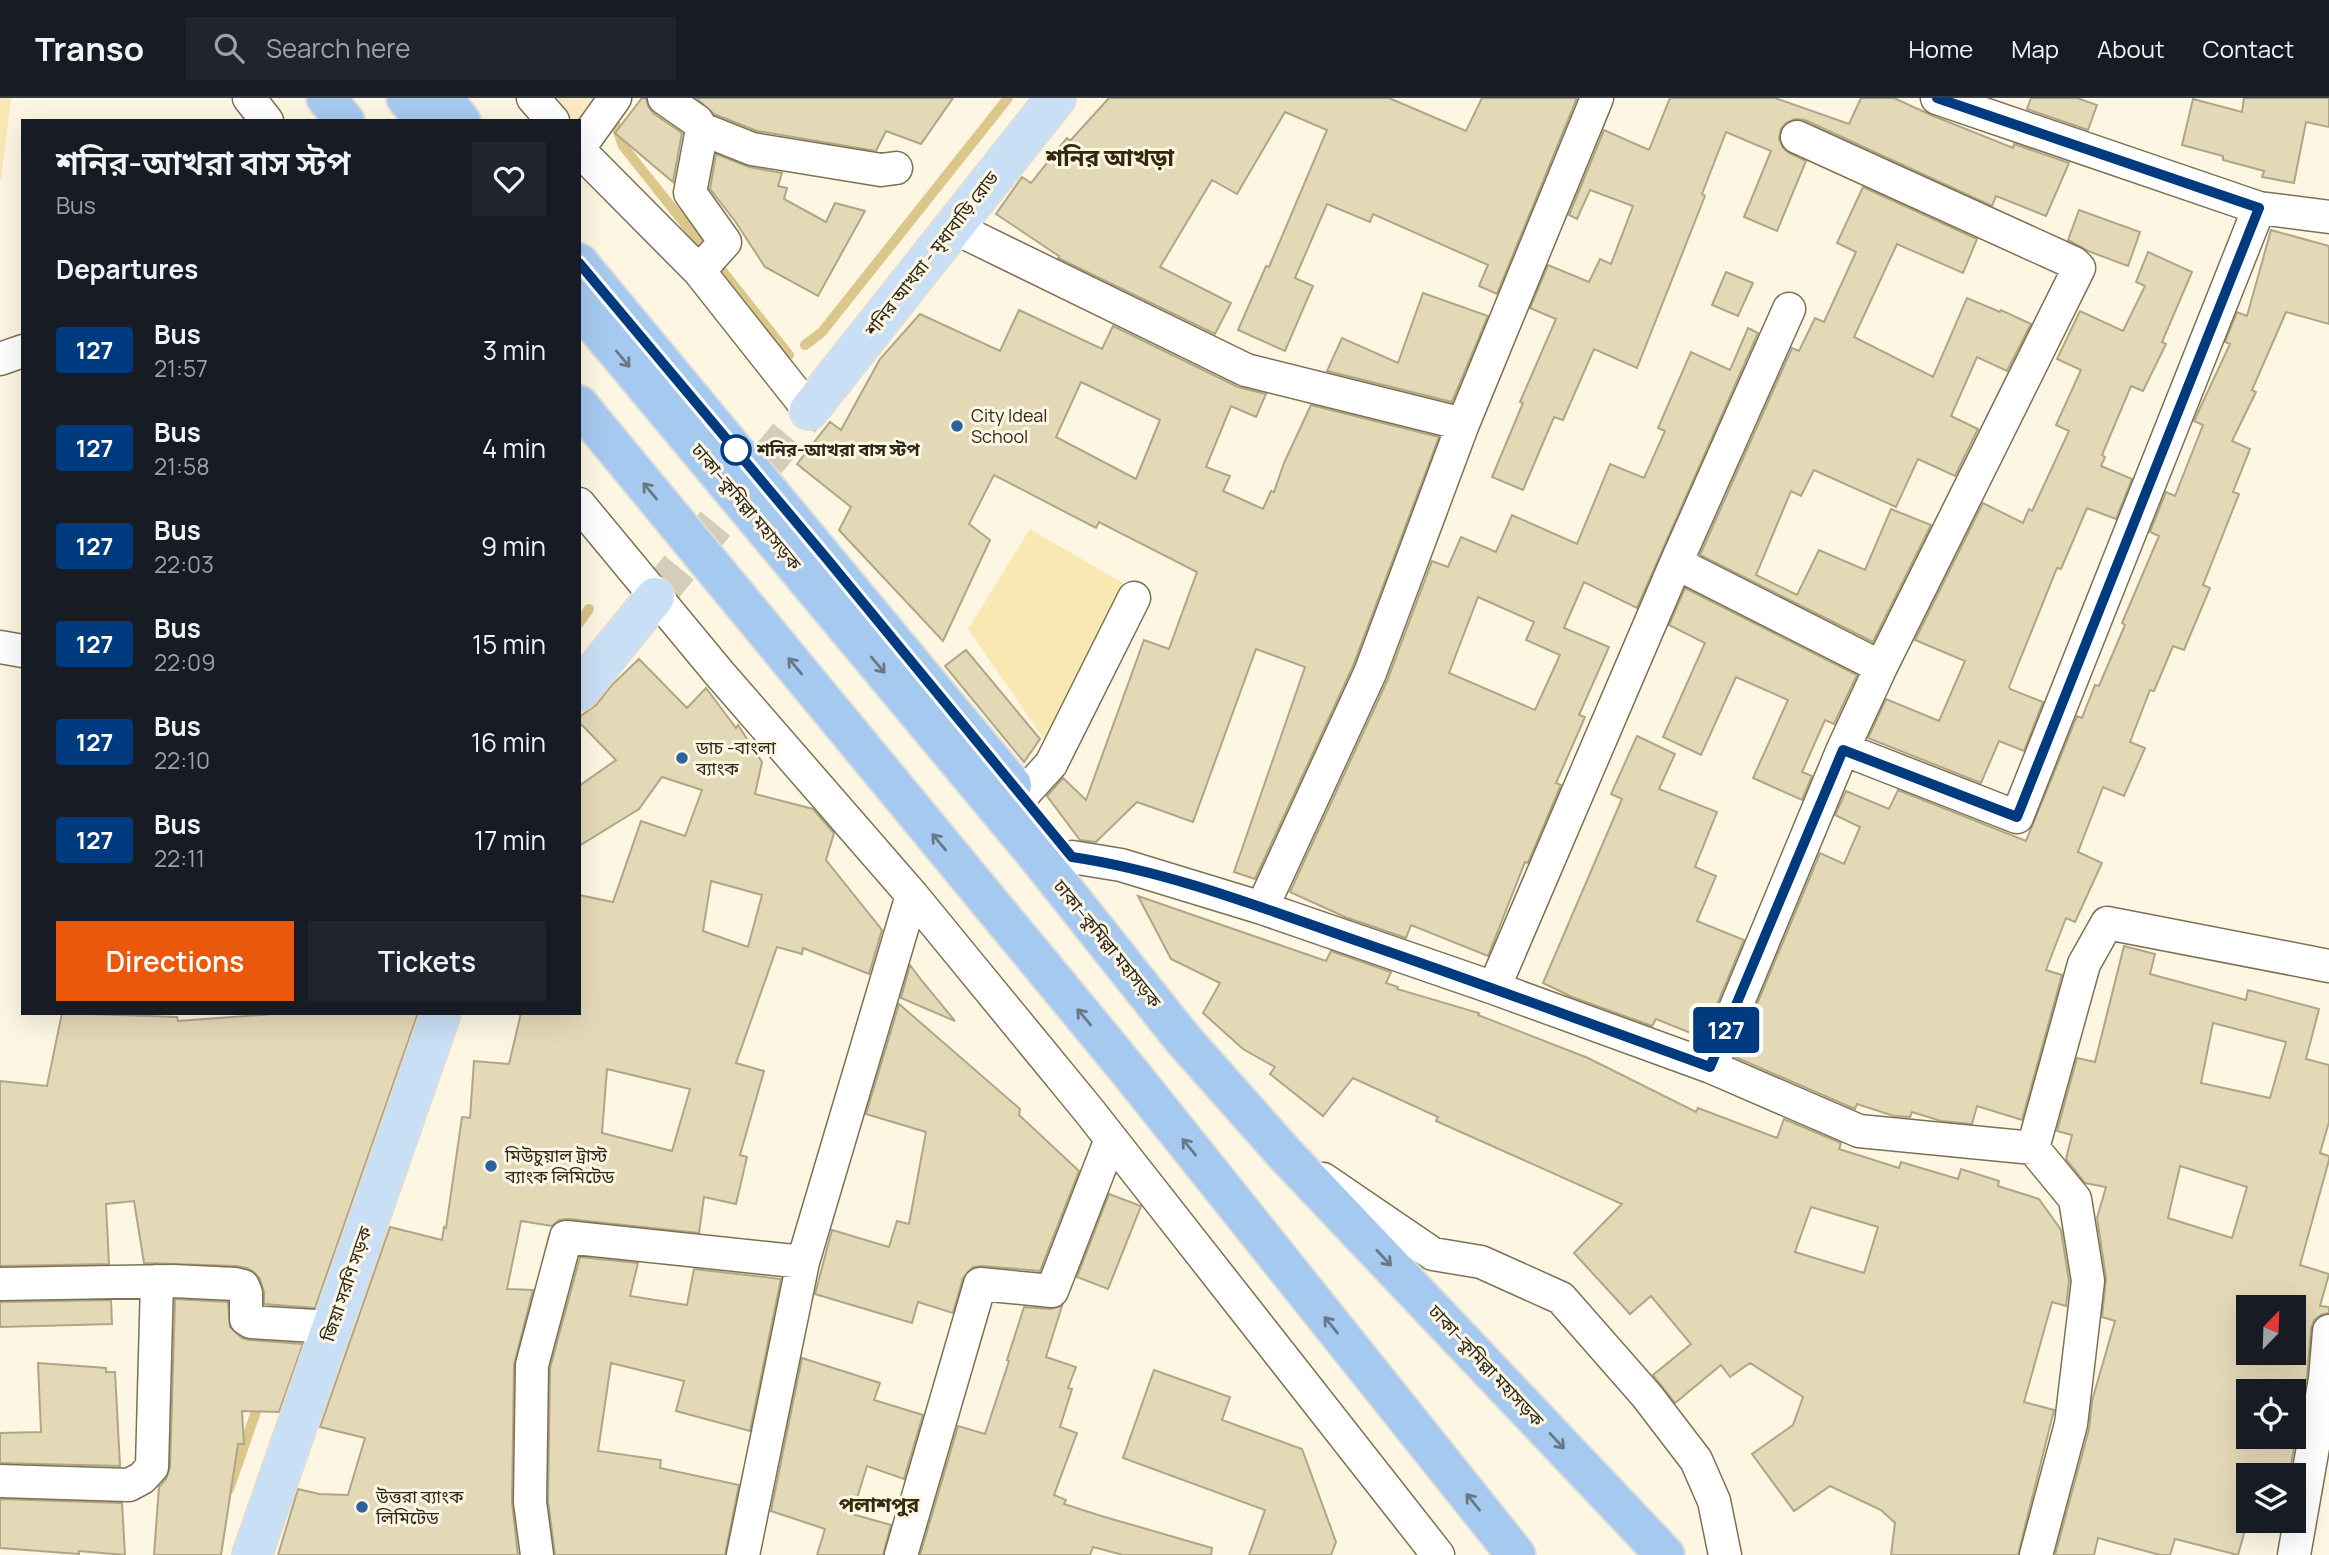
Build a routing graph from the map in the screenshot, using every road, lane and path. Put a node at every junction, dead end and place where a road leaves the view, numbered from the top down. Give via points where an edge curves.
1 (249, 98) edge
2 (326, 98) edge
3 (406, 98) edge
4 (442, 98) edge
5 (533, 98) edge
6 (615, 98) edge
7 (664, 98) edge
8 (1056, 98) edge
9 (1597, 98) edge
10 (1937, 98) edge
11 (265, 119) edge
12 (343, 119) edge
13 (423, 119) edge
14 (459, 119) edge
15 (551, 119) edge
16 (702, 129) junction
17 (1797, 137) dead end
18 (581, 146) edge
19 (581, 151) edge
20 (896, 167) dead end
21 (2259, 208) junction
22 (2329, 217) edge
23 (953, 227) junction
24 (581, 265) edge
25 (699, 271) junction
26 (581, 308) edge
27 (1789, 309) dead end
28 (21, 352) edge
29 (0, 359) edge
30 (581, 407) edge
31 (809, 410) joint
32 (1463, 424) junction
33 (581, 506) edge
34 (1676, 563) junction
35 (655, 597) junction
36 (1134, 598) dead end
37 (0, 647) edge
38 (21, 651) edge
39 (1881, 667) junction
40 (581, 689) edge
41 (1843, 750) junction
42 (1021, 797) junction
43 (1072, 857) junction
44 (912, 895) junction
45 (1262, 908) junction
46 (2329, 966) edge
47 (1494, 988) junction
48 (440, 1015) edge
49 (1710, 1067) junction
50 (1111, 1139) junction
51 (2033, 1148) junction
52 (1284, 1153) junction
53 (803, 1262) junction
54 (157, 1281) junction
55 (0, 1284) edge
56 (332, 1327) junction
57 (2329, 1331) edge
58 (0, 1481) edge
59 (252, 1555) edge
60 (537, 1555) edge
61 (743, 1555) edge
62 (901, 1555) edge
63 (1438, 1555) edge
64 (1516, 1555) edge
65 (1665, 1555) edge
66 (1725, 1555) edge
67 (2036, 1555) edge
68 (2294, 1555) edge

1 - 11 street
2 - 12 highway
3 - 13 highway
4 - 14 highway
5 - 15 street
6 - 18 street
7 - 16 street
8 - 23 main road, শনির আখরা - মৃধাবাড়ি রোড
9 - 32 street
10 - 21 street
16 - 20 street via 752,149 881,170
16 - 25 street via 690,193 725,242
17 - 39 street via 2079,268
19 - 25 street
21 - 22 street
21 - 41 street via 2017,817
23 - 31 main road, শনির আখরা - মৃধাবাড়ি রোড
23 - 32 street via 1246,370
24 - 42 highway
25 - 31 street
26 -> 52 highway, ঢাকা–কুমিল্লা মহাসড়ক via 1034,852 1182,1038
27 - 34 street
28 - 29 street
64 -> 30 highway via 1128,1070
32 - 45 street via 1370,673
33 - 35 street
34 - 39 street
34 - 47 street
35 - 40 main road
35 - 44 street
36 - 42 street via 1051,764
37 - 38 street
39 - 41 street
41 - 49 street
42 - 43 highway
43 - 45 street via 1121,865
43 - 52 highway
44 - 50 street
44 - 53 street
45 - 47 street
46 - 51 street via 2107,923 2084,964
47 - 49 street
48 - 56 main road, জিয়া সরণি সড়ক
49 - 51 street via 1859,1131
50 - 62 street via 1052,1291 980,1284
50 - 63 street
51 - 67 street via 2075,1199 2088,1281 2071,1424
52 -> 65 highway, ঢাকা–কুমিল্লা মহাসড়ক
52 - 66 street via 1433,1255 1481,1262 1561,1298 1696,1460 1714,1501
53 - 60 street via 566,1237 532,1364 530,1502
53 - 61 street
54 - 55 street
54 - 56 street via 243,1286 246,1319 251,1322
54 - 58 street via 152,1467 128,1485
56 - 59 main road, জিয়া সরণি সড়ক
57 - 68 street

